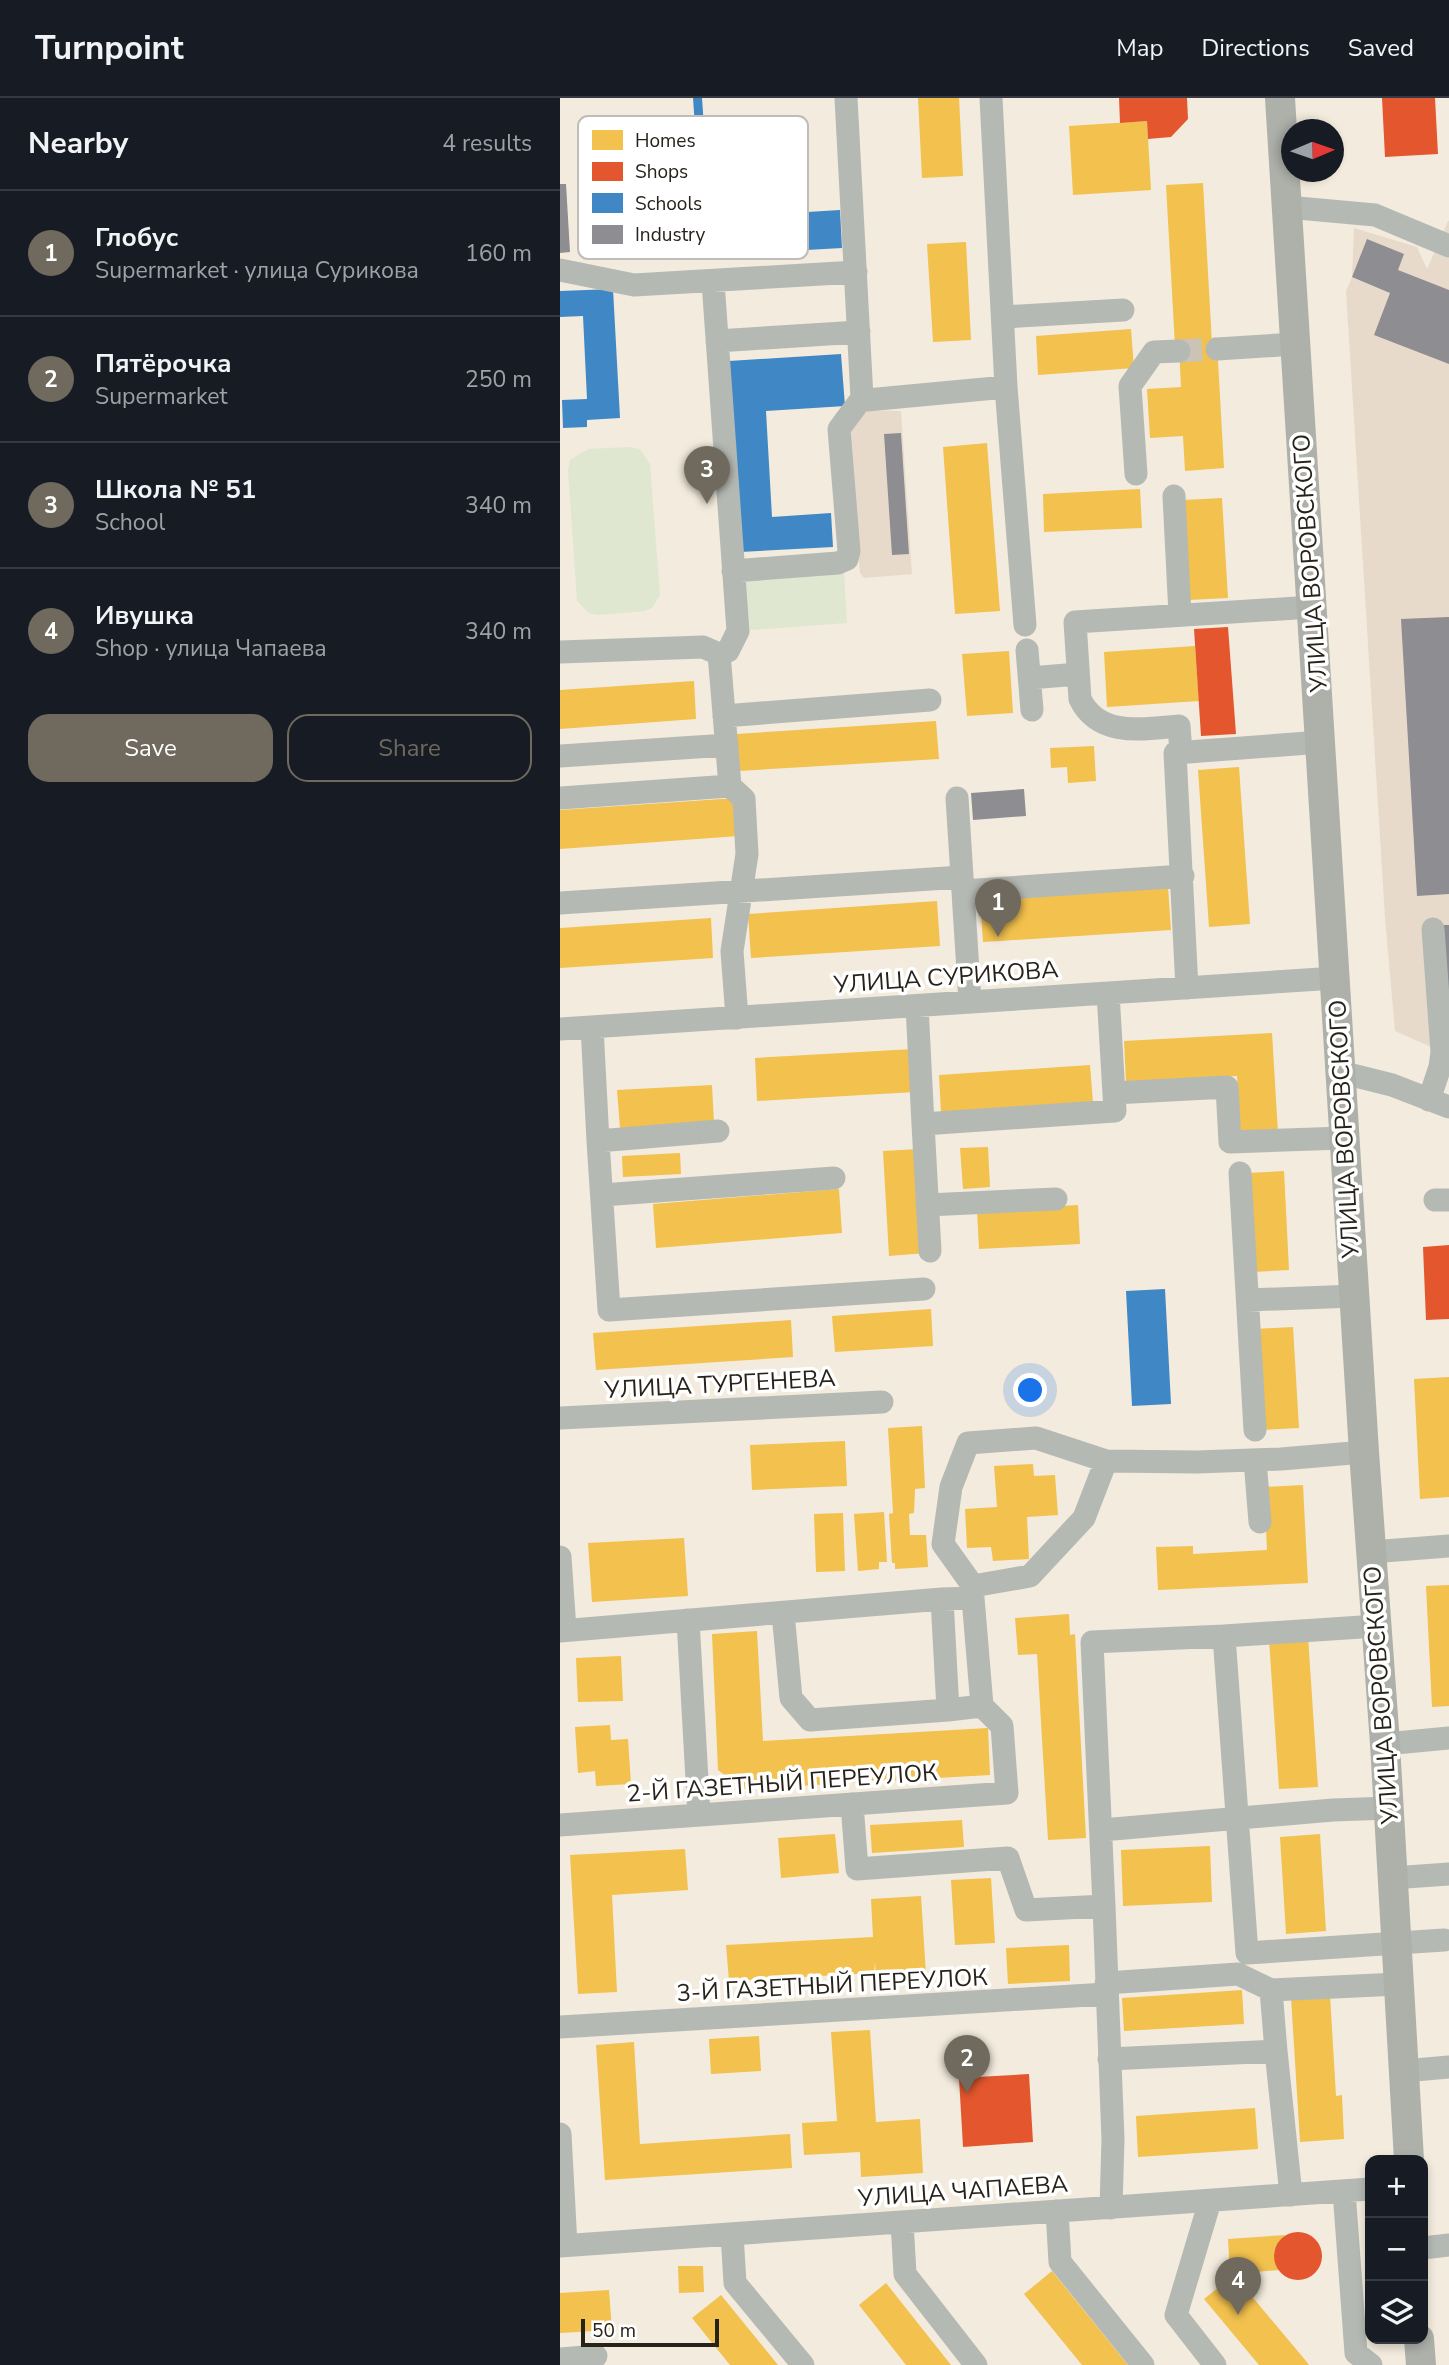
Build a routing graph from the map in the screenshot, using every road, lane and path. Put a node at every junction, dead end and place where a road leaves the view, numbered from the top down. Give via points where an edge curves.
1 (846, 98) edge
2 (991, 98) edge
3 (1280, 98) edge
4 (1287, 207) junction
5 (1449, 246) edge
6 (560, 270) edge
7 (856, 272) junction
8 (713, 282) junction
9 (1123, 310) dead end
10 (1003, 317) junction
11 (859, 332) junction
12 (717, 341) junction
13 (1296, 344) junction
14 (1217, 349) tunnel mouth
15 (1179, 351) tunnel mouth
16 (1006, 387) junction
17 (862, 398) junction
18 (1136, 474) dead end
19 (1174, 496) dead end
20 (733, 571) junction
21 (1312, 607) junction
22 (1181, 615) junction
23 (1025, 625) dead end
24 (1027, 650) dead end
25 (560, 652) edge
26 (719, 654) junction
27 (1078, 674) junction
28 (1030, 678) junction
29 (930, 700) dead end
30 (1032, 710) dead end
31 (724, 716) junction
32 (1321, 742) junction
33 (727, 745) junction
34 (1181, 753) junction
35 (560, 756) edge
36 (730, 786) junction
37 (560, 798) edge
38 (957, 798) dead end
39 (1183, 876) junction
40 (962, 884) junction
41 (741, 891) junction
42 (560, 903) edge
43 (1433, 929) dead end
44 (1336, 978) junction
45 (1187, 988) junction
46 (1108, 993) junction
47 (970, 1002) junction
48 (917, 1006) junction
49 (737, 1018) junction
50 (592, 1027) junction
51 (560, 1029) edge
52 (1340, 1072) junction
53 (1114, 1093) junction
54 (1439, 1103) edge
55 (923, 1124) junction
56 (718, 1131) dead end
57 (1344, 1138) junction
58 (598, 1141) junction
59 (1240, 1173) dead end
60 (834, 1178) dead end
61 (602, 1195) junction
62 (1056, 1199) dead end
63 (928, 1205) junction
64 (930, 1251) dead end
65 (924, 1289) dead end
66 (1354, 1296) junction
67 (1248, 1300) junction
68 (882, 1402) dead end
69 (560, 1418) edge
70 (1255, 1430) dead end
71 (1364, 1452) junction
72 (1255, 1460) junction
73 (1107, 1461) junction
74 (1260, 1522) dead end
75 (1449, 1546) edge
76 (1371, 1552) junction
77 (560, 1557) edge
78 (942, 1599) junction
79 (783, 1613) junction
80 (688, 1620) junction
81 (1377, 1626) junction
82 (562, 1630) edge
83 (1224, 1636) junction
84 (982, 1706) junction
85 (948, 1710) junction
86 (1449, 1738) edge
87 (1385, 1744) junction
88 (852, 1804) junction
89 (1389, 1808) junction
90 (699, 1815) junction
91 (1237, 1819) junction
92 (560, 1825) edge
93 (1102, 1830) junction
94 (1449, 1874) edge
95 (1392, 1878) junction
96 (1104, 1906) junction
97 (1444, 1940) dead end
98 (1396, 1942) junction
99 (1398, 1984) junction
100 (1106, 1989) junction
101 (1271, 1990) junction
102 (560, 2027) edge
103 (1276, 2051) junction
104 (1110, 2059) junction
105 (1449, 2067) edge
106 (1404, 2071) junction
107 (560, 2134) edge
108 (1409, 2155) edge
109 (1365, 2189) edge
110 (1344, 2191) junction
111 (1291, 2195) junction
112 (1210, 2201) junction
113 (1111, 2208) junction
114 (1056, 2211) junction
115 (902, 2222) junction
116 (732, 2234) junction
117 (563, 2245) edge
118 (1449, 2245) edge
119 (1428, 2247) edge
120 (1420, 2344) edge
121 (596, 2356) dead end
122 (560, 2359) edge
123 (803, 2365) edge
124 (976, 2365) edge
125 (1143, 2365) edge
126 (1215, 2365) edge
127 (1371, 2365) edge
128 (1422, 2365) edge

1 - 7 street
2 - 10 street
3 - 4 main road, УЛИЦА ВОРОВСКОГО
4 - 5 street via 1375,215
4 - 13 main road, УЛИЦА ВОРОВСКОГО
6 - 8 street via 634,285
7 - 8 street
7 - 11 street
8 - 12 street
9 - 10 street
10 - 16 street
11 - 12 street
11 - 17 street
12 - 20 street
13 - 14 street
13 - 21 main road, УЛИЦА ВОРОВСКОГО
15 - 18 street via 1154,352 1130,386
16 - 17 street
16 - 23 street
17 - 20 street via 839,429 847,559
19 - 22 street
20 - 26 street via 738,632 728,651
21 - 22 street
21 - 32 main road, УЛИЦА ВОРОВСКОГО
22 - 27 street via 1075,622
24 - 28 street
25 - 26 street via 703,647
26 - 31 street
27 - 28 street
27 - 34 street via 1080,699 1095,718 1113,728 1180,726
28 - 30 street
29 - 31 street
31 - 33 street
32 - 34 street
32 - 44 main road, УЛИЦА ВОРОВСКОГО
33 - 35 street
33 - 36 street
34 - 39 street via 1175,754
36 - 37 street
36 - 41 street via 744,799 747,854
38 - 40 street
39 - 40 street
39 - 45 street
40 - 41 street
40 - 47 street
41 - 42 street
41 - 49 street via 732,951
43 - 54 street via 1442,1052
44 - 45 street, УЛИЦА СУРИКОВА
44 - 52 main road, УЛИЦА ВОРОВСКОГО
45 - 46 street, УЛИЦА СУРИКОВА
46 - 47 street, УЛИЦА СУРИКОВА
46 - 53 street
47 - 48 street, УЛИЦА СУРИКОВА
48 - 49 street, УЛИЦА СУРИКОВА
48 - 55 street
49 - 50 street, УЛИЦА СУРИКОВА
50 - 51 street, УЛИЦА СУРИКОВА
50 - 58 street
52 - 54 street
52 - 57 main road, УЛИЦА ВОРОВСКОГО
53 - 55 street via 1115,1111
53 - 57 street via 1227,1087 1230,1142
55 - 63 street
56 - 58 street
57 - 66 main road, УЛИЦА ВОРОВСКОГО
58 - 61 street
59 - 67 street
60 - 61 street
61 - 65 street via 609,1310
62 - 63 street
63 - 64 street
66 - 67 street
66 - 71 main road, УЛИЦА ВОРОВСКОГО
67 - 70 street
68 - 69 street, УЛИЦА ТУРГЕНЕВА
71 - 72 street
71 - 76 main road, УЛИЦА ВОРОВСКОГО
72 - 73 street
72 - 74 street
73 - 73 street via 1036,1437 968,1443 951,1486 943,1544 973,1586 1030,1576 1084,1518
75 - 76 street
76 - 81 main road, УЛИЦА ВОРОВСКОГО
77 - 82 street
78 - 79 street
78 - 84 street via 973,1598
78 - 85 street
79 - 80 street
79 - 85 street via 790,1698 810,1720
80 - 82 street
80 - 90 street
81 - 83 street
81 - 87 main road, УЛИЦА ВОРОВСКОГО
83 - 91 street
83 - 93 street via 1092,1642
84 - 85 street
84 - 88 street, 2-Й ГАЗЕТНЫЙ ПЕРЕУЛОК via 1002,1726 1007,1793
86 - 87 street
87 - 89 main road, УЛИЦА ВОРОВСКОГО
88 - 90 street, 2-Й ГАЗЕТНЫЙ ПЕРЕУЛОК
88 - 96 street via 858,1869 1009,1858 1026,1910
89 - 91 street
89 - 95 main road, УЛИЦА ВОРОВСКОГО
90 - 92 street, 2-Й ГАЗЕТНЫЙ ПЕРЕУЛОК
91 - 93 street
91 - 98 street via 1247,1953
93 - 96 street
94 - 95 street
95 - 98 main road, УЛИЦА ВОРОВСКОГО
96 - 100 street
97 - 98 street
98 - 99 main road, УЛИЦА ВОРОВСКОГО
99 - 101 street
99 - 106 main road, УЛИЦА ВОРОВСКОГО
100 - 101 street, 3-Й ГАЗЕТНЫЙ ПЕРЕУЛОК via 1238,1974
100 - 102 street, 3-Й ГАЗЕТНЫЙ ПЕРЕУЛОК
100 - 104 street
101 - 103 street
103 - 104 street
103 - 111 street
104 - 113 street
105 - 106 street
106 - 108 main road, УЛИЦА ВОРОВСКОГО
107 - 117 street
109 - 110 street, УЛИЦА ЧАПАЕВА
110 - 111 street, УЛИЦА ЧАПАЕВА
110 - 127 street via 1356,2353
111 - 112 street, УЛИЦА ЧАПАЕВА
112 - 113 street, УЛИЦА ЧАПАЕВА
112 - 126 street via 1176,2315
113 - 114 street, УЛИЦА ЧАПАЕВА
114 - 115 street, УЛИЦА ЧАПАЕВА
114 - 125 street via 1060,2262
115 - 116 street, УЛИЦА ЧАПАЕВА
115 - 124 street via 905,2274
116 - 117 street, УЛИЦА ЧАПАЕВА
116 - 123 street via 735,2283
118 - 119 street
120 - 128 main road
121 - 122 street

